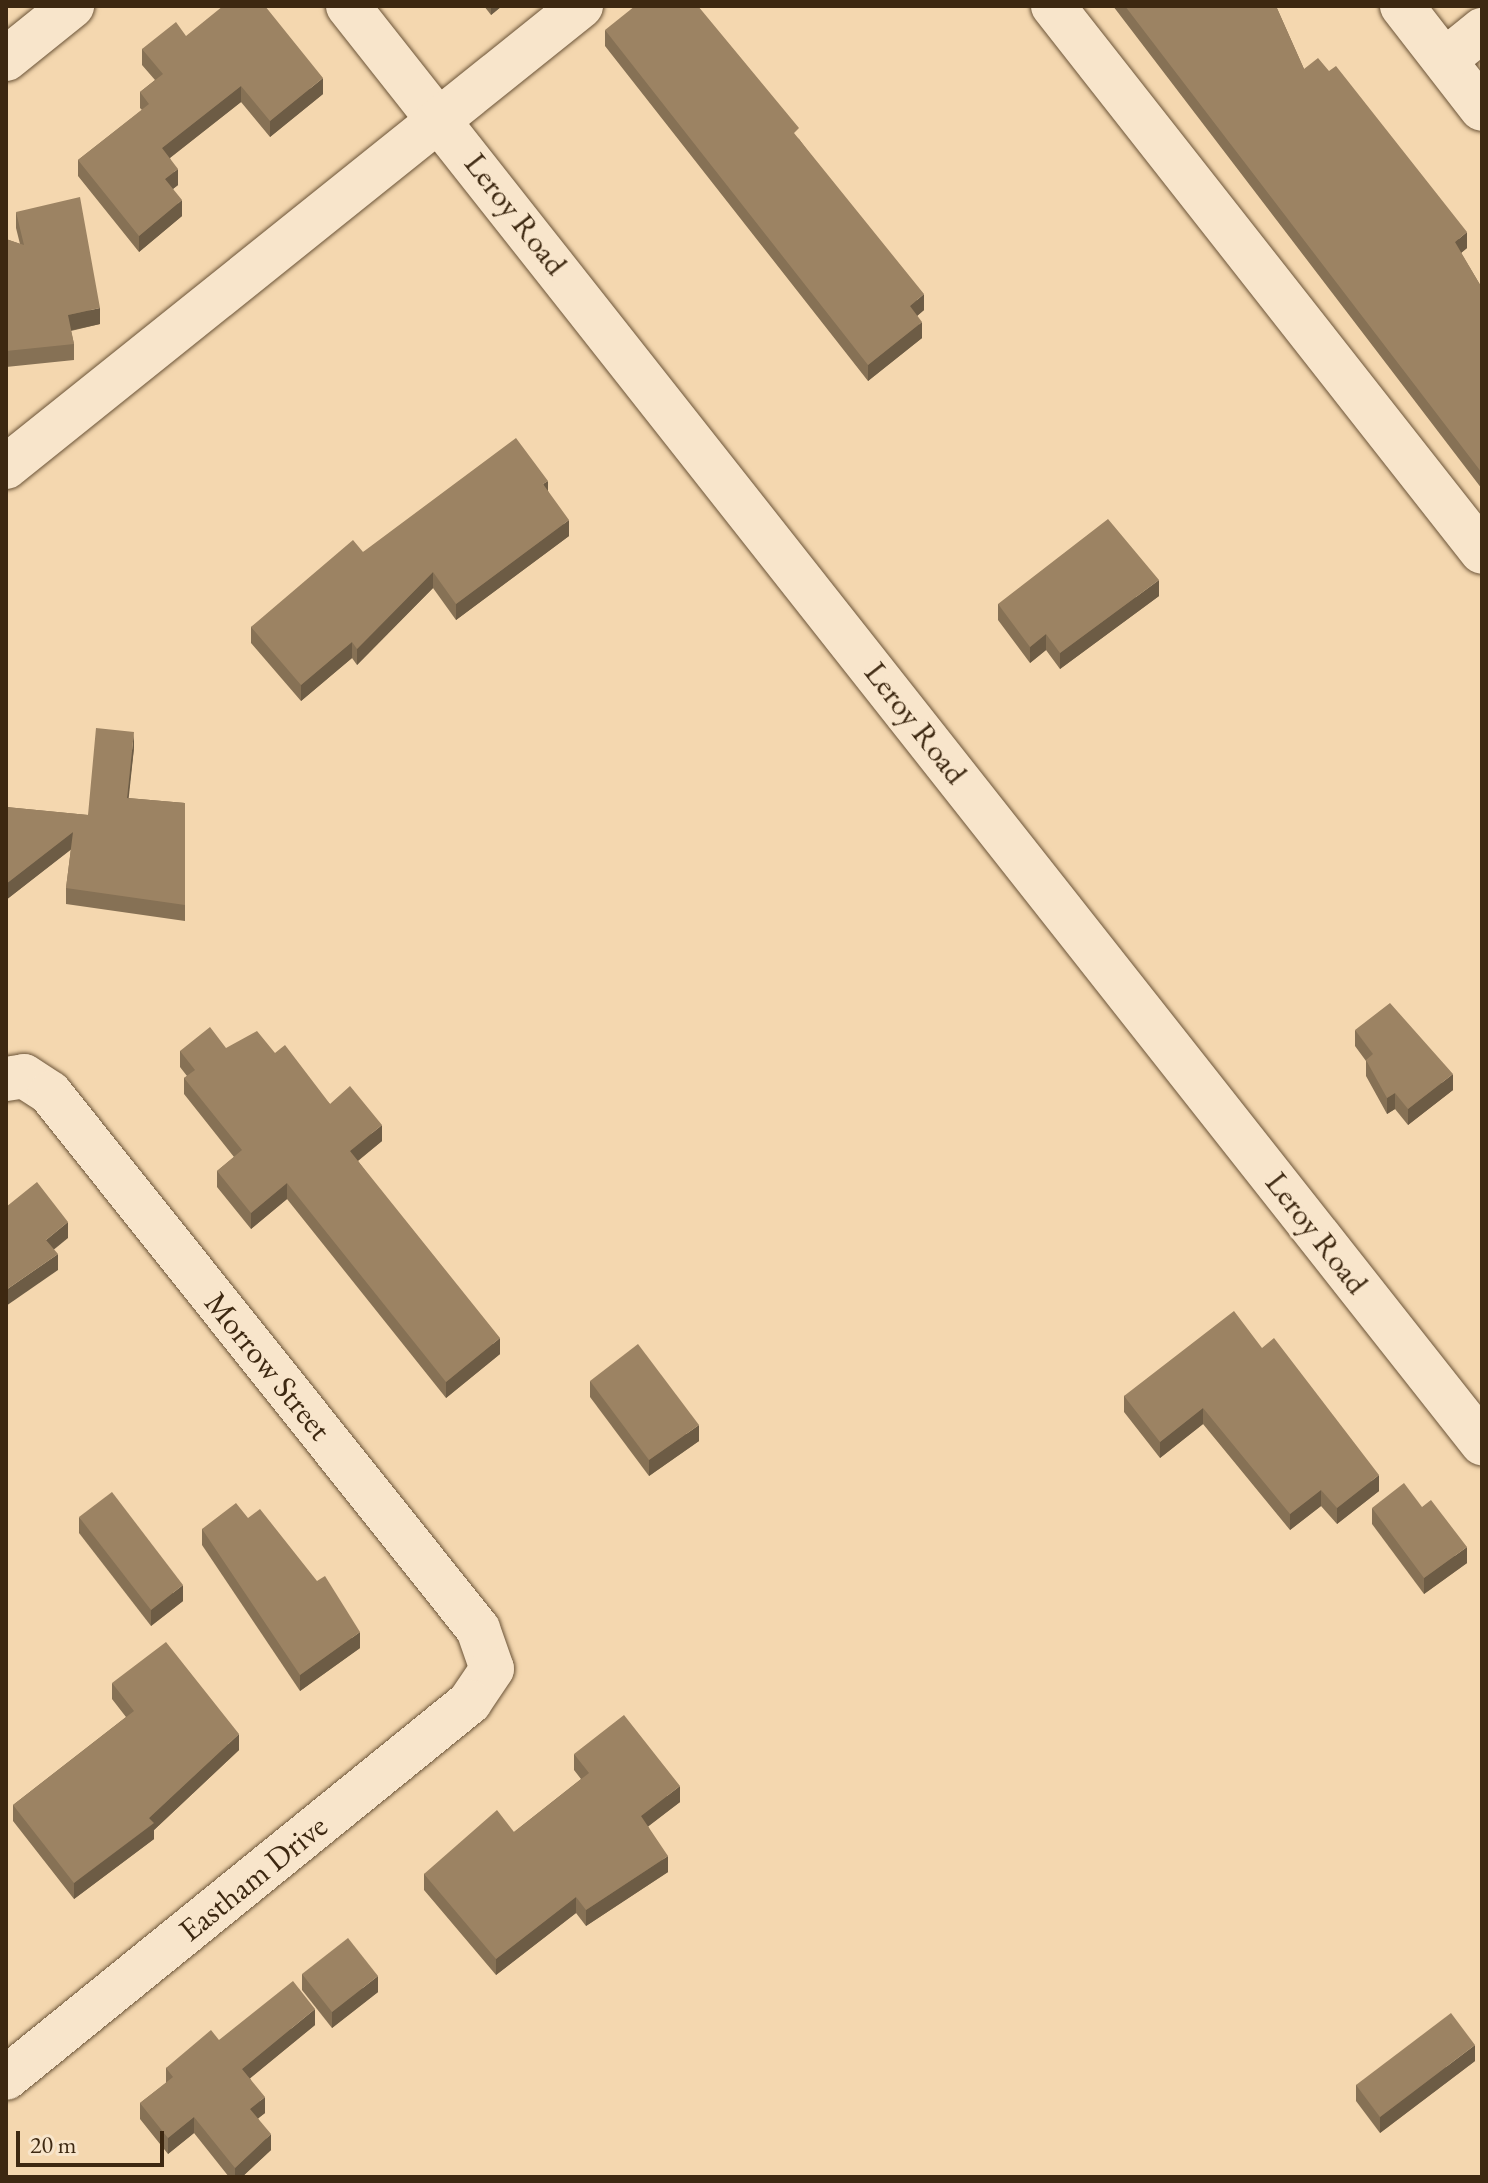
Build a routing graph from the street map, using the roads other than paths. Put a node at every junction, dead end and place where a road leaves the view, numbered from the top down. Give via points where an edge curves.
1 (72, 6) edge
2 (348, 6) edge
3 (581, 6) edge
4 (1053, 6) edge
5 (1402, 6) edge
6 (1482, 30) edge
7 (6, 59) edge
8 (1445, 60) junction
9 (1482, 109) edge
10 (441, 119) junction
11 (6, 467) edge
12 (1482, 552) edge
13 (15, 1077) edge
14 (1482, 1443) edge
15 (492, 1669) joint
16 (6, 2078) edge

1 - 7 street
2 - 10 street, Leroy Road
3 - 10 street
4 - 12 street
5 - 8 street
6 - 8 street
8 - 9 street
10 - 11 street
10 - 14 street, Leroy Road
13 - 15 street, Morrow Street via 50,1093 478,1629
15 - 16 street, Eastham Drive via 470,1702

